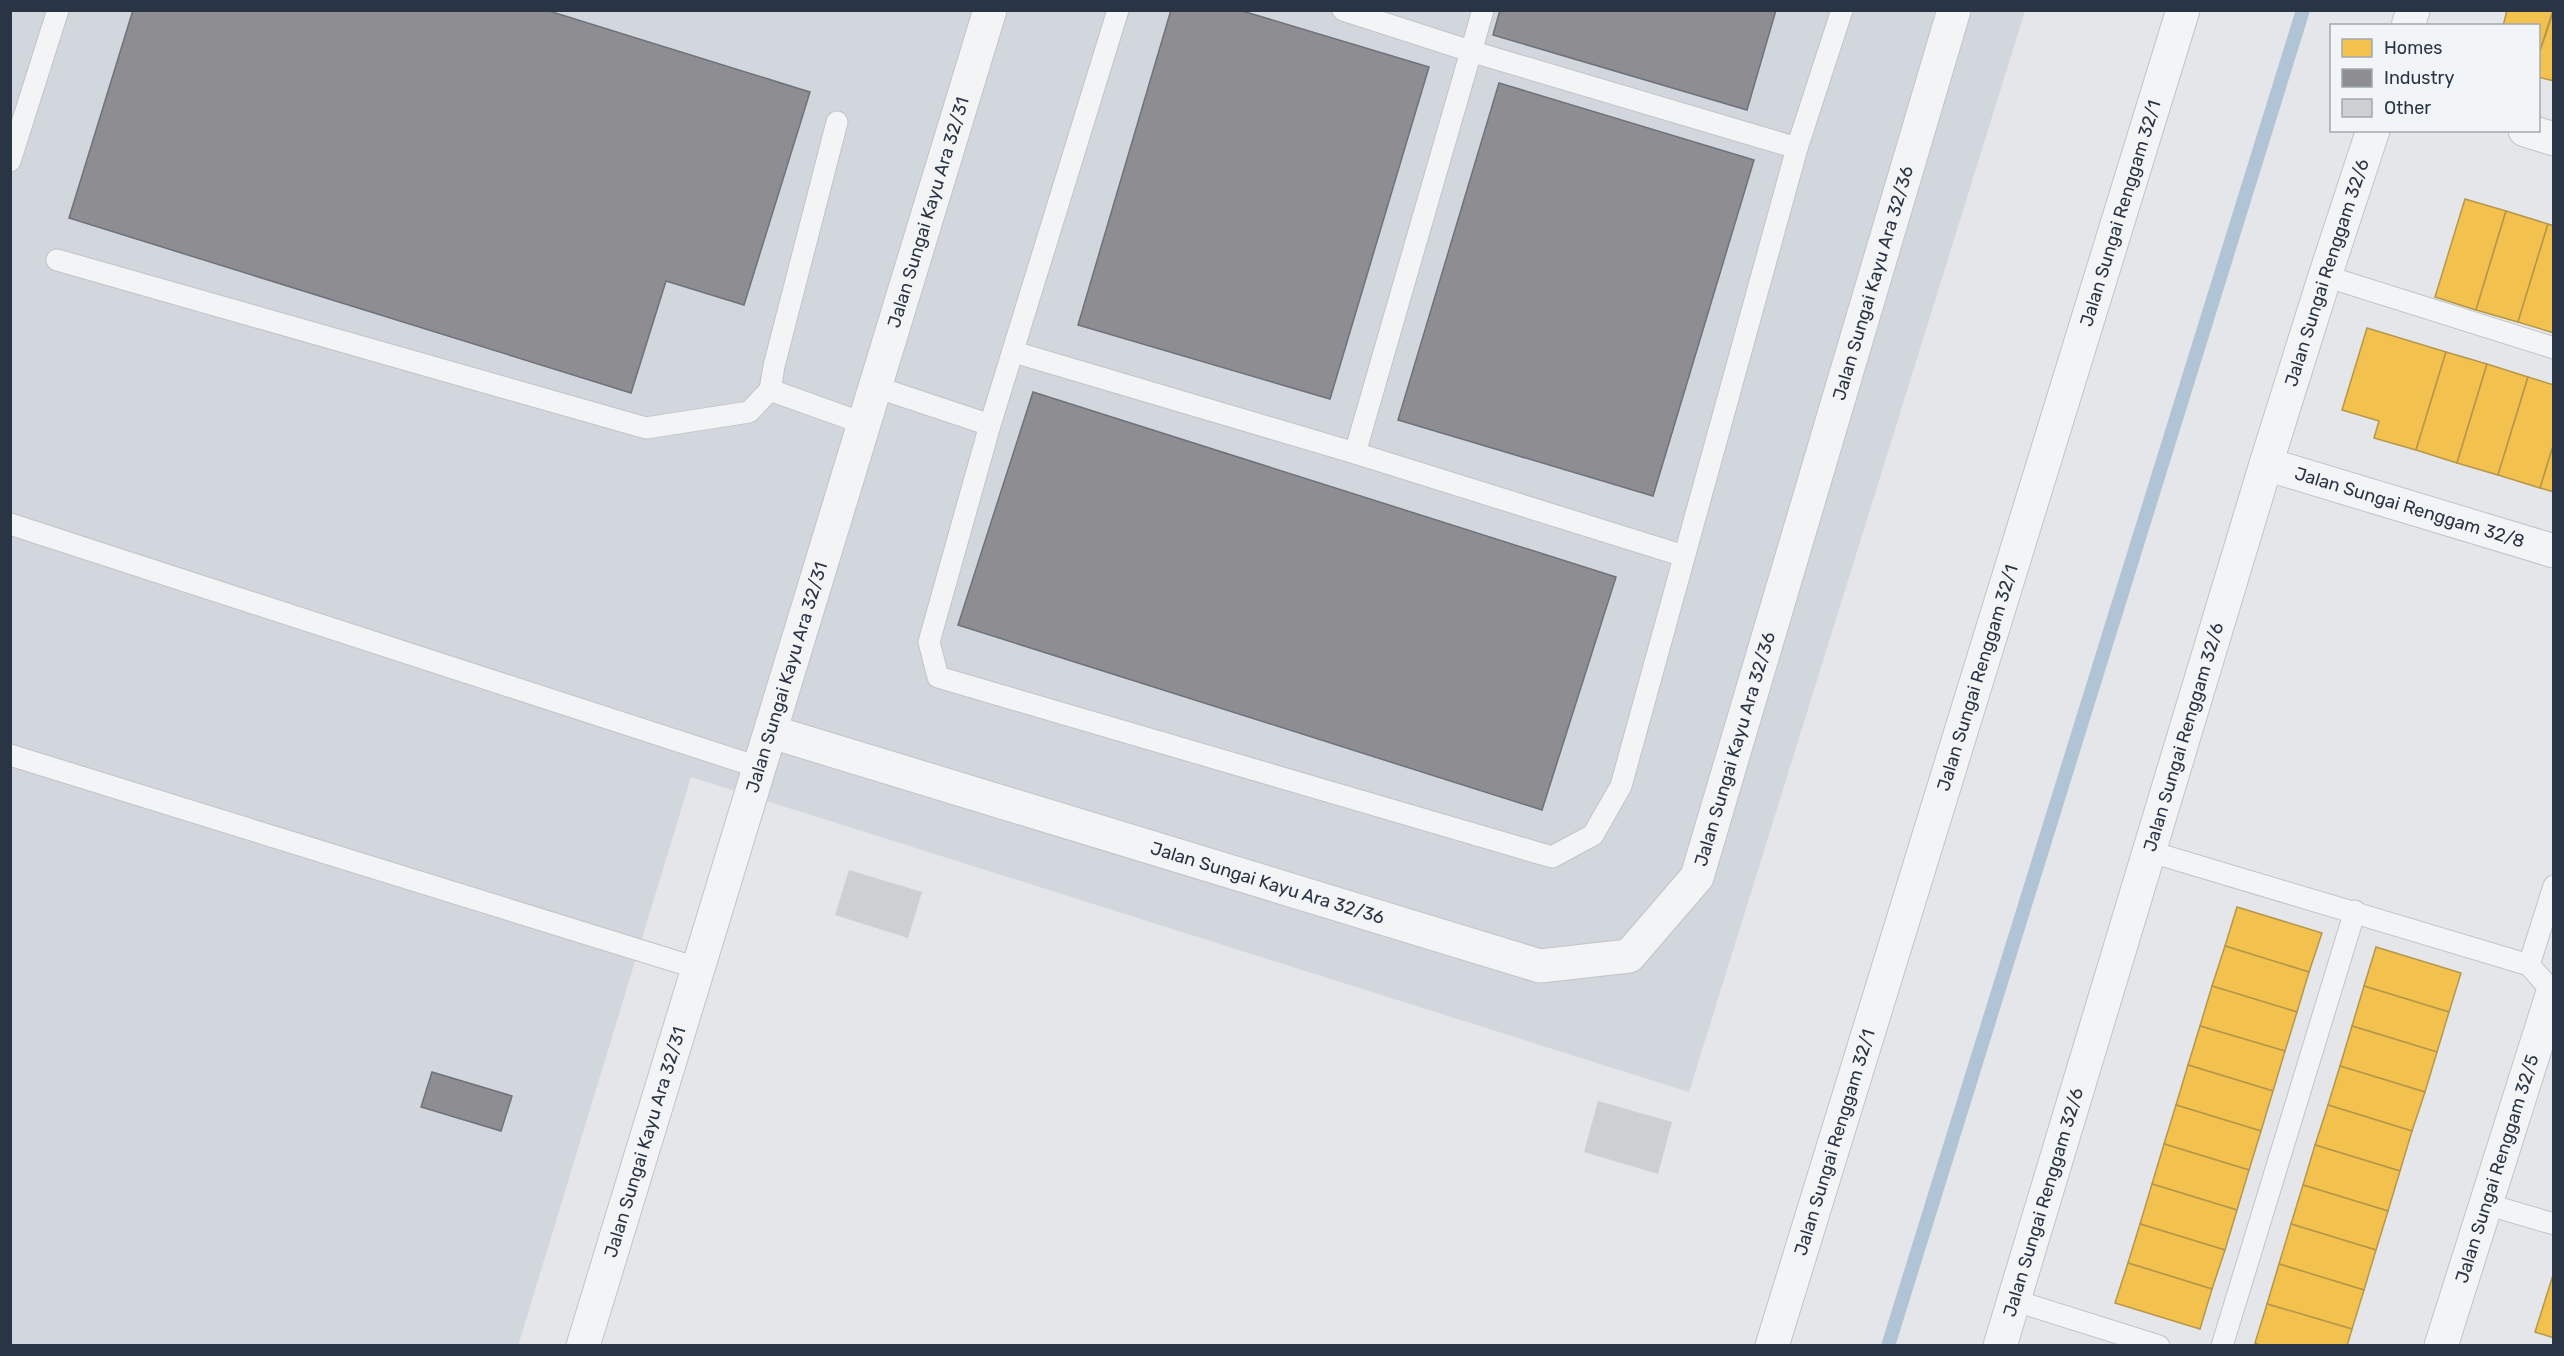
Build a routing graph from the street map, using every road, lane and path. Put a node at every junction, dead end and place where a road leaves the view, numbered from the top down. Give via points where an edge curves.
1 (58, 10) edge
2 (990, 10) edge
3 (1118, 10) edge
4 (1343, 10) edge
5 (1483, 10) edge
6 (1842, 10) edge
7 (1954, 10) edge
8 (2183, 10) edge
9 (1470, 51) junction
10 (16, 120) edge
11 (837, 122) dead end
12 (2372, 132) edge
13 (2531, 132) edge
14 (2553, 139) edge
15 (1797, 148) junction
16 (10, 161) edge
17 (57, 260) dead end
18 (2325, 276) junction
19 (2553, 348) edge
20 (1014, 352) junction
21 (876, 387) junction
22 (770, 390) junction
23 (865, 424) junction
24 (990, 425) junction
25 (1355, 453) junction
26 (2266, 464) junction
27 (10, 524) edge
28 (2553, 551) edge
29 (1684, 555) junction
30 (772, 732) junction
31 (10, 755) edge
32 (761, 768) junction
33 (2148, 851) junction
34 (2553, 886) edge
35 (2355, 911) junction
36 (2529, 965) junction
37 (697, 968) junction
38 (2553, 992) edge
39 (2486, 1204) junction
40 (2553, 1224) edge
41 (2013, 1300) junction
42 (584, 1346) edge
43 (1772, 1346) edge
44 (2000, 1346) edge
45 (2159, 1346) edge
46 (2222, 1346) edge
47 (2441, 1346) edge

1 - 10 lane
2 - 21 street, Jalan Sungai Kayu Ara 32/31
3 - 20 lane
4 - 9 lane
5 - 9 lane
6 - 15 lane
7 - 30 street, Jalan Sungai Kayu Ara 32/36 via 1697,877 1629,956 1540,966
8 - 43 street, Jalan Sungai Renggam 32/1
9 - 15 lane
9 - 25 lane
10 - 16 lane
11 - 22 lane
12 - 18 street, Jalan Sungai Renggam 32/6
13 - 14 street
15 - 29 lane
17 - 22 lane via 646,428 748,412
18 - 19 lane
18 - 26 street, Jalan Sungai Renggam 32/6
20 - 24 lane
20 - 25 lane
21 - 23 street, Jalan Sungai Kayu Ara 32/31
21 - 24 lane
22 - 23 lane
23 - 30 street, Jalan Sungai Kayu Ara 32/31
24 - 29 lane via 929,642 938,677 1552,857 1593,835 1621,786
25 - 29 lane
26 - 28 street, Jalan Sungai Renggam 32/8
26 - 33 street, Jalan Sungai Renggam 32/6
27 - 32 lane
30 - 32 street, Jalan Sungai Kayu Ara 32/31
31 - 37 lane
32 - 37 street, Jalan Sungai Kayu Ara 32/31
33 - 35 lane
33 - 41 street, Jalan Sungai Renggam 32/6
34 - 36 lane
35 - 36 lane
35 - 46 lane
36 - 38 lane
37 - 42 street, Jalan Sungai Kayu Ara 32/31
38 - 39 street, Jalan Sungai Renggam 32/5
39 - 40 lane
39 - 47 street, Jalan Sungai Renggam 32/5
41 - 44 street, Jalan Sungai Renggam 32/6
41 - 45 lane

